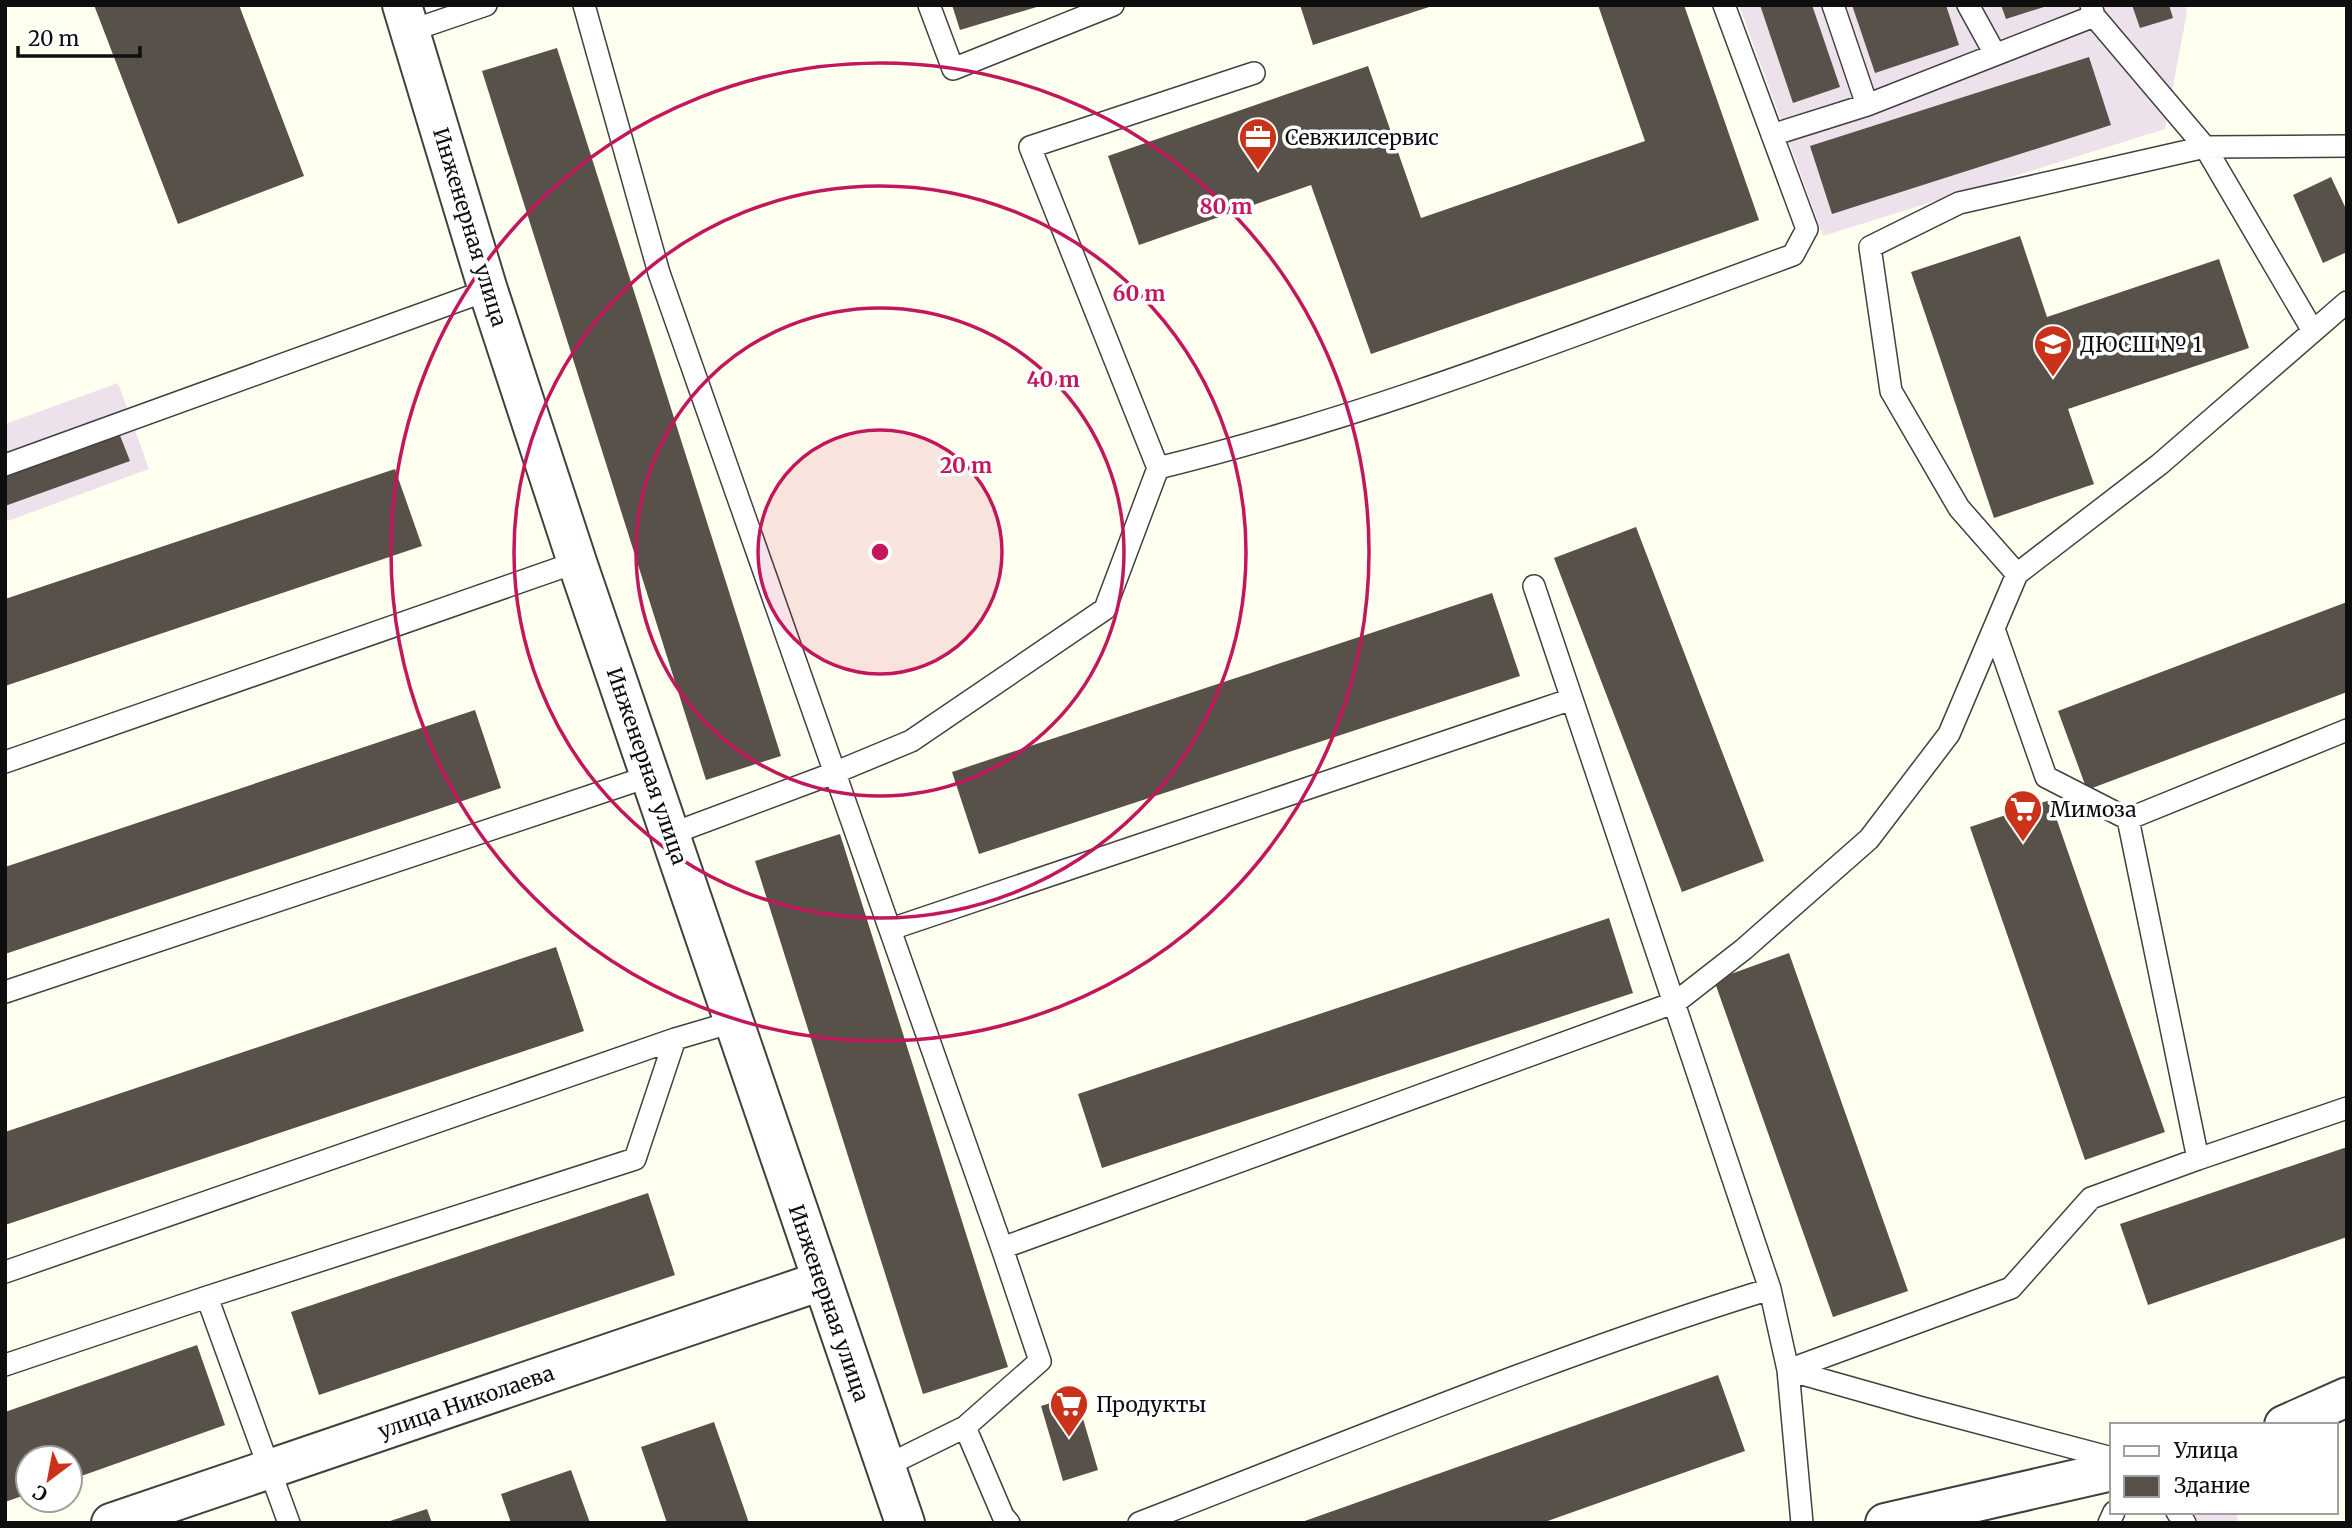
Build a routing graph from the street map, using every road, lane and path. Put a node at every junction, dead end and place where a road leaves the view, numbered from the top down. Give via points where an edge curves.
1 (486, 5) edge
2 (584, 5) edge
3 (929, 5) edge
4 (1112, 5) edge
5 (1724, 5) edge
6 (1833, 5) edge
7 (1968, 5) edge
8 (2092, 10) edge
9 (406, 18) edge
10 (1995, 54) junction
11 (1254, 73) dead end
12 (1867, 105) junction
13 (1772, 135) junction
14 (2347, 146) edge
15 (2205, 147) junction
16 (488, 290) junction
17 (2347, 302) edge
18 (2313, 331) junction
19 (5, 465) edge
20 (1158, 468) junction
21 (577, 562) junction
22 (2017, 574) junction
23 (1534, 586) dead end
24 (1994, 629) junction
25 (1572, 699) junction
26 (2347, 730) edge
27 (5, 762) edge
28 (834, 773) junction
29 (650, 776) junction
30 (2129, 819) junction
31 (671, 834) junction
32 (891, 929) junction
33 (5, 992) edge
34 (1676, 1002) junction
35 (733, 1022) junction
36 (676, 1039) junction
37 (2347, 1108) edge
38 (2198, 1159) junction
39 (1002, 1248) junction
40 (5, 1272) edge
41 (821, 1281) junction
42 (1770, 1289) junction
43 (207, 1297) junction
44 (5, 1365) edge
45 (1788, 1370) junction
46 (2338, 1410) edge
47 (2291, 1423) edge
48 (965, 1427) junction
49 (2110, 1457) edge
50 (886, 1466) junction
51 (270, 1469) junction
52 (2110, 1471) edge
53 (111, 1523) edge
54 (289, 1523) edge
55 (905, 1523) edge
56 (1009, 1523) edge
57 (1139, 1523) edge
58 (1802, 1523) edge
59 (1885, 1523) edge

1 - 9 lane
2 - 28 lane via 659,273
3 - 4 lane via 953,69
5 - 13 lane
6 - 12 lane
7 - 10 lane
8 - 10 lane
8 - 15 lane
9 - 16 street, Инженерная улица
10 - 12 lane
11 - 20 lane via 1030,146
12 - 13 lane
13 - 20 lane via 1807,229 1793,255 1400,398
14 - 15 lane
15 - 18 lane
15 - 22 lane via 1959,203 1870,247 1891,391 1959,508
16 - 19 lane
16 - 21 street, Инженерная улица
17 - 18 lane
18 - 22 lane via 2160,464
20 - 28 lane via 1105,609 911,741
21 - 27 lane
21 - 29 street, Инженерная улица
22 - 24 lane
23 - 25 lane
24 - 30 lane via 2046,777
24 - 34 lane via 1949,734 1869,839
25 - 32 lane
25 - 34 lane
26 - 30 lane
28 - 31 lane
28 - 32 lane
29 - 31 street, Инженерная улица
29 - 33 lane
30 - 38 lane
31 - 35 street, Инженерная улица
32 - 39 lane
34 - 39 lane
34 - 42 lane
35 - 36 lane
35 - 41 street, Инженерная улица
36 - 40 lane
36 - 43 lane via 635,1159
37 - 38 lane
38 - 45 lane via 2091,1198 2011,1289
39 - 48 lane via 1040,1362
41 - 50 street, Инженерная улица
41 - 51 street, улица Николаева
42 - 45 lane
42 - 57 lane via 1573,1356
43 - 44 lane
43 - 51 lane
45 - 49 lane
45 - 58 lane
46 - 47 street
48 - 50 lane
48 - 56 lane
50 - 55 street, Инженерная улица
51 - 53 street, улица Николаева
51 - 54 lane
52 - 59 street

